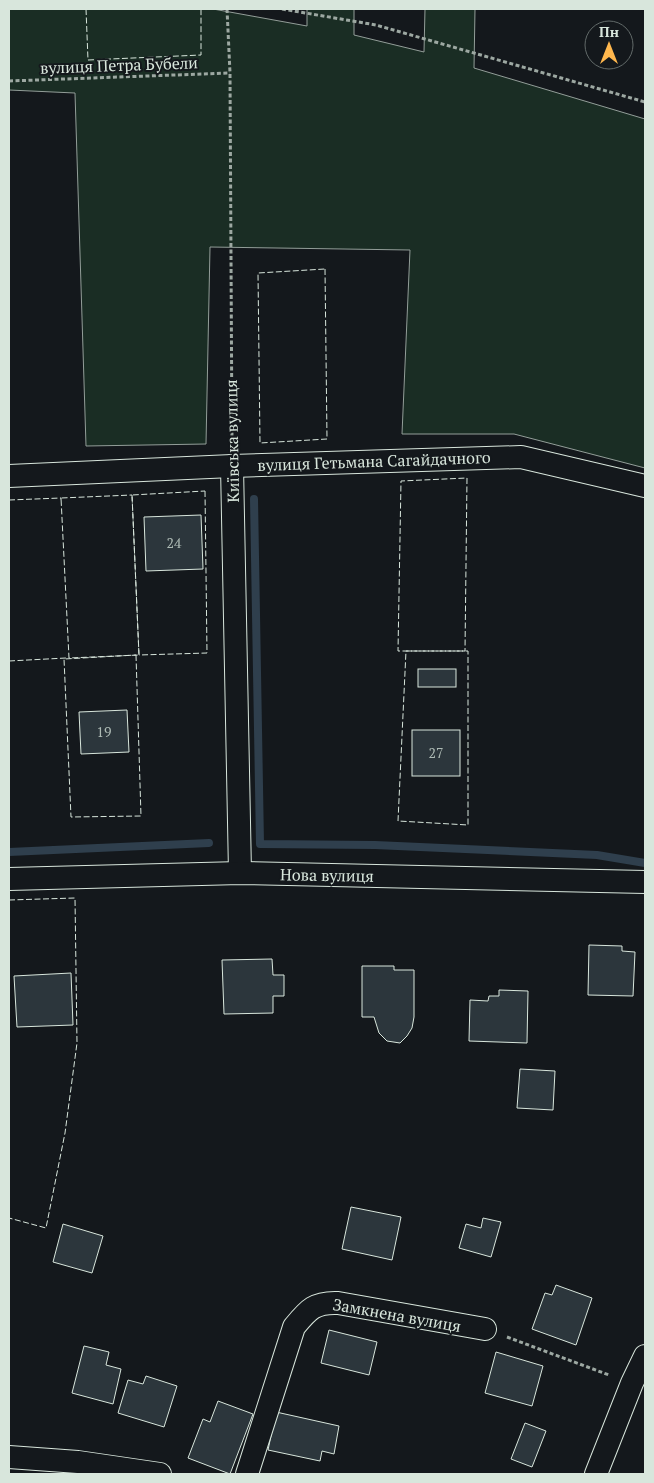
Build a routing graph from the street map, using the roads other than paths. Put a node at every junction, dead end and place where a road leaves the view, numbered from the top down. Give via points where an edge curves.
1 (232, 466) junction
2 (9, 476) edge
3 (645, 486) edge
4 (240, 873) junction
5 (9, 879) edge
6 (645, 882) edge
7 (485, 1329) road end
8 (645, 1356) edge
9 (9, 1457) edge
10 (160, 1474) edge
11 (247, 1474) edge
12 (596, 1474) edge

1 - 2 street, вулиця Гетьмана Сагайдачного
1 - 3 street, вулиця Гетьмана Сагайдачного via 521,457
1 - 4 street, Київська вулиця
4 - 5 street, Нова вулиця
4 - 6 street, Нова вулиця
7 - 11 street, Замкнена вулиця via 338,1303 325,1303 308,1310 294,1327
8 - 12 street
9 - 10 street via 78,1462

